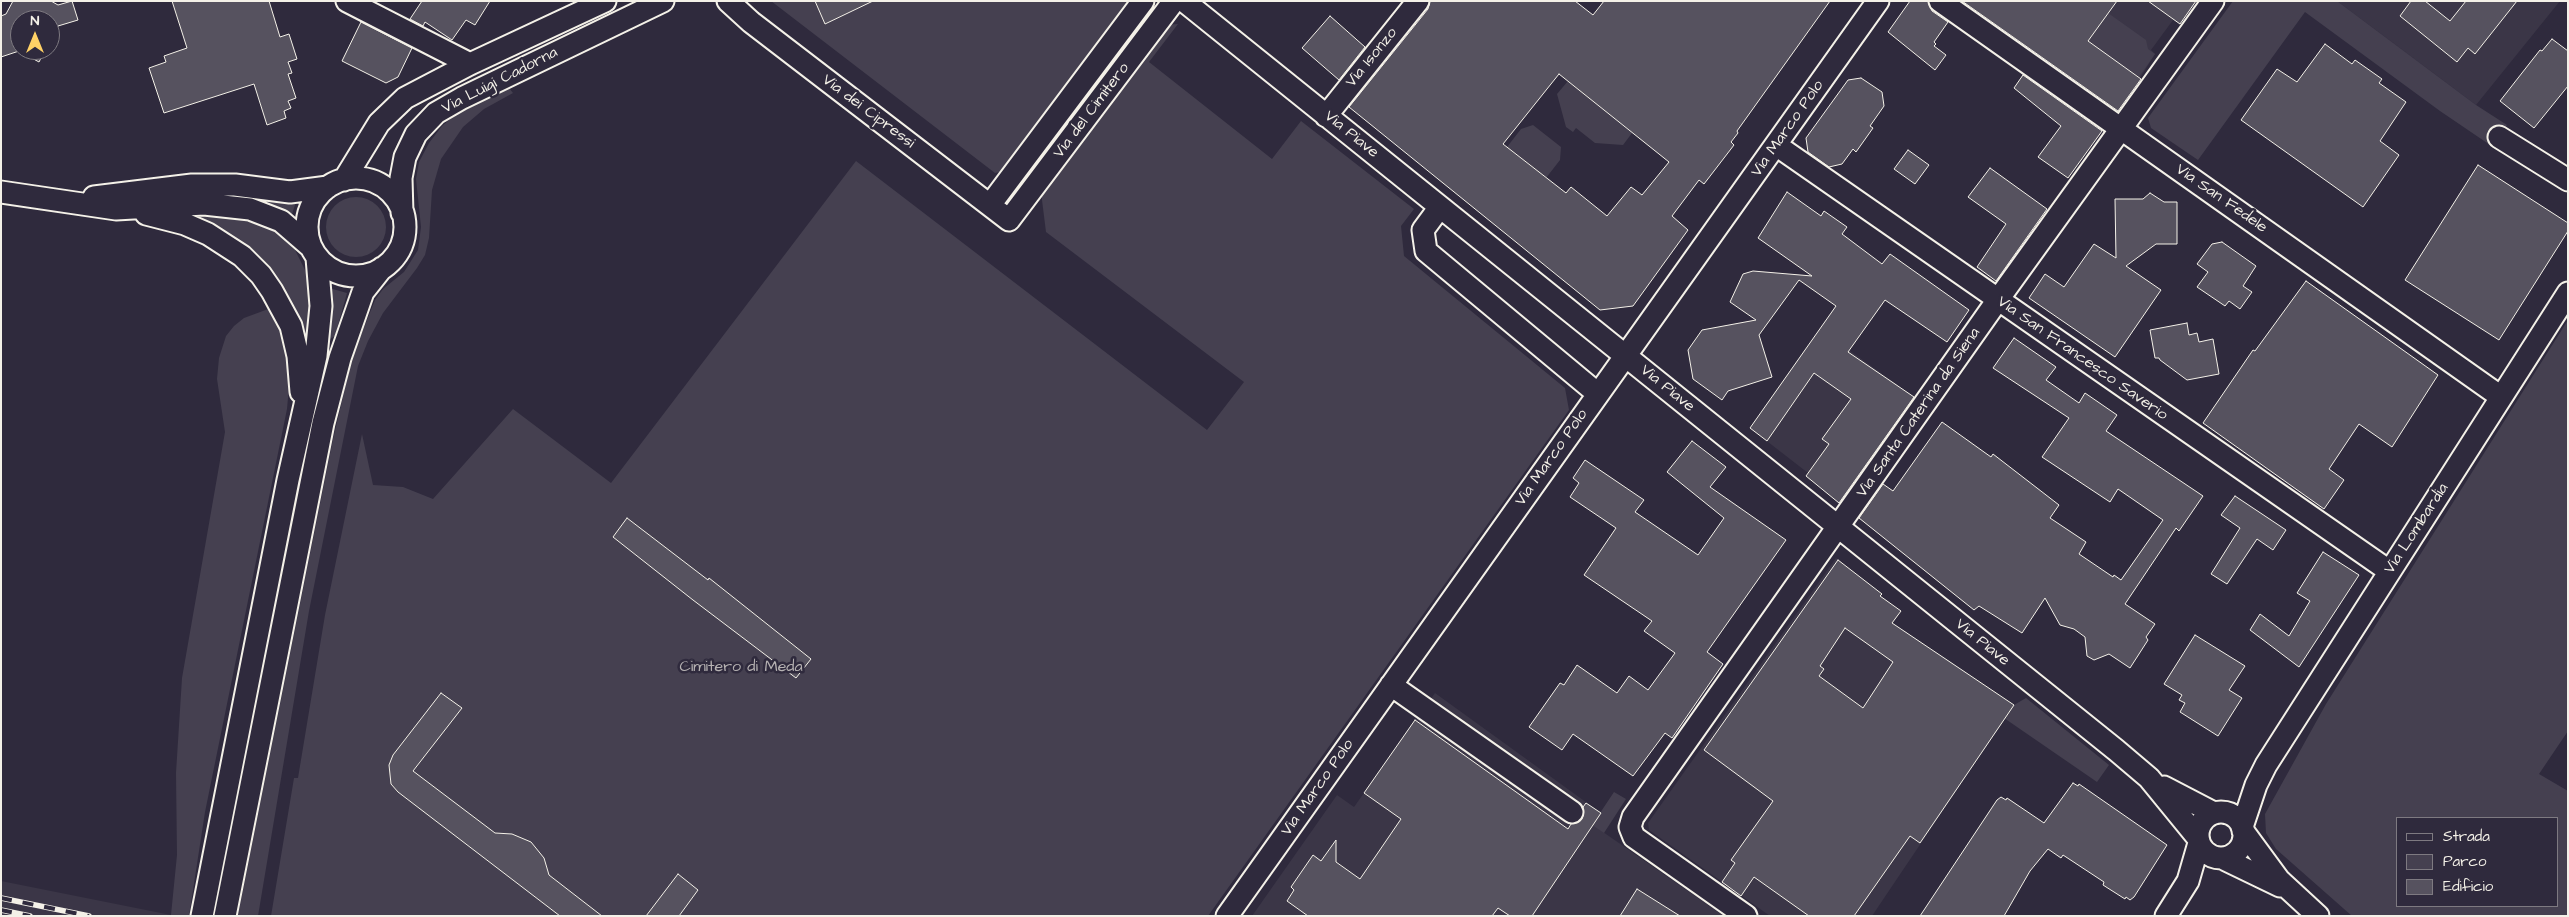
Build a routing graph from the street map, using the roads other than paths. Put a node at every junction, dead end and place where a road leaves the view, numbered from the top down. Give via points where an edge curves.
1 (348, 1) edge
2 (605, 1) edge
3 (664, 1) edge
4 (728, 1) edge
5 (1143, 1) edge
6 (1174, 1) edge
7 (1184, 1) edge
8 (1418, 1) edge
9 (1878, 1) edge
10 (1940, 1) edge
11 (2213, 1) edge
12 (470, 64) junction
13 (1326, 116) junction
14 (2120, 128) junction
15 (2499, 137) dead end
16 (1776, 145) junction
17 (2568, 180) edge
18 (336, 183) junction
19 (1, 192) edge
20 (48, 199) junction
21 (990, 205) junction
22 (1440, 207) junction
23 (116, 210) junction
24 (402, 213) junction
25 (1009, 220) joint
26 (314, 252) junction
27 (382, 268) junction
28 (2568, 293) edge
29 (1997, 301) junction
30 (1625, 355) junction
31 (1598, 394) junction
32 (2501, 397) junction
33 (300, 422) junction
34 (1838, 528) junction
35 (2389, 572) junction
36 (1391, 685) junction
37 (2266, 765) junction
38 (2149, 778) junction
39 (1572, 812) dead end
40 (2216, 813) junction
41 (2243, 829) junction
42 (2198, 840) junction
43 (2220, 858) junction
44 (2188, 881) junction
45 (2291, 893) junction
46 (203, 912) edge
47 (225, 914) edge
48 (1228, 916) edge
49 (1746, 916) edge
50 (2166, 916) edge
51 (2318, 916) edge

1 - 12 street
2 - 12 street, Via Luigi Cadorna
3 - 24 street, Via Luigi Cadorna via 436,113 416,134 405,157 401,178
4 - 21 street, Via dei Cipressi
5 - 21 street, Via del Cimitero
6 - 25 street, Via del Cimitero
7 - 13 street, Via Piave
8 - 13 street, Via Isonzo
9 - 16 street, Via Marco Polo
10 - 14 street, Via San Fedele
11 - 14 street, Via Santa Caterina da Siena
12 - 18 street, Via Luigi Cadorna via 416,91 388,112
13 - 22 street, Via Piave
14 - 29 street, Via Santa Caterina da Siena
14 - 32 street, Via San Fedele
15 - 17 street
16 - 29 street, Via San Francesco Saverio
16 - 30 street, Via Marco Polo
18 - 20 street via 290,192 192,185 90,198
18 - 24 street via 366,179 377,183 394,197
18 - 26 street via 315,200 308,217 307,235
19 - 20 street
20 - 23 street
21 - 25 street, Via dei Cipressi
22 - 30 street, Via Piave
22 - 31 street via 1423,230 1426,251
23 - 26 street via 204,204 250,209 280,221
23 - 33 street via 162,217 208,234 242,256 261,275 283,309 295,341 301,383
24 - 27 street via 404,231 400,248
26 - 27 street via 334,270 350,275
26 - 33 street via 322,293 320,328
27 - 47 street via 363,292 325,415
28 - 32 street, Via Lombardia
29 - 34 street, Via Santa Caterina da Siena
29 - 35 street, Via San Francesco Saverio
30 - 31 street, Via Marco Polo
30 - 34 street, Via Piave
31 - 36 street, Via Marco Polo
32 - 35 street, Via Lombardia
33 - 46 street
34 - 38 street, Via Piave
34 - 49 street, Via Santa Caterina da Siena via 1633,817 1630,827 1634,837
35 - 37 street, Via Lombardia
36 - 39 street
36 - 48 street, Via Marco Polo
37 - 40 street, Via Lombardia via 2232,803
37 - 41 street, Via Lombardia via 2256,785
38 - 40 street, Via Piave
38 - 42 street, Via Piave
40 - 41 street via 2235,817
40 - 42 street via 2204,820
41 - 43 street via 2239,849
41 - 45 street
42 - 43 street via 2206,853
42 - 44 street
43 - 44 street via 2197,871
43 - 45 street
44 - 50 street
45 - 51 street

